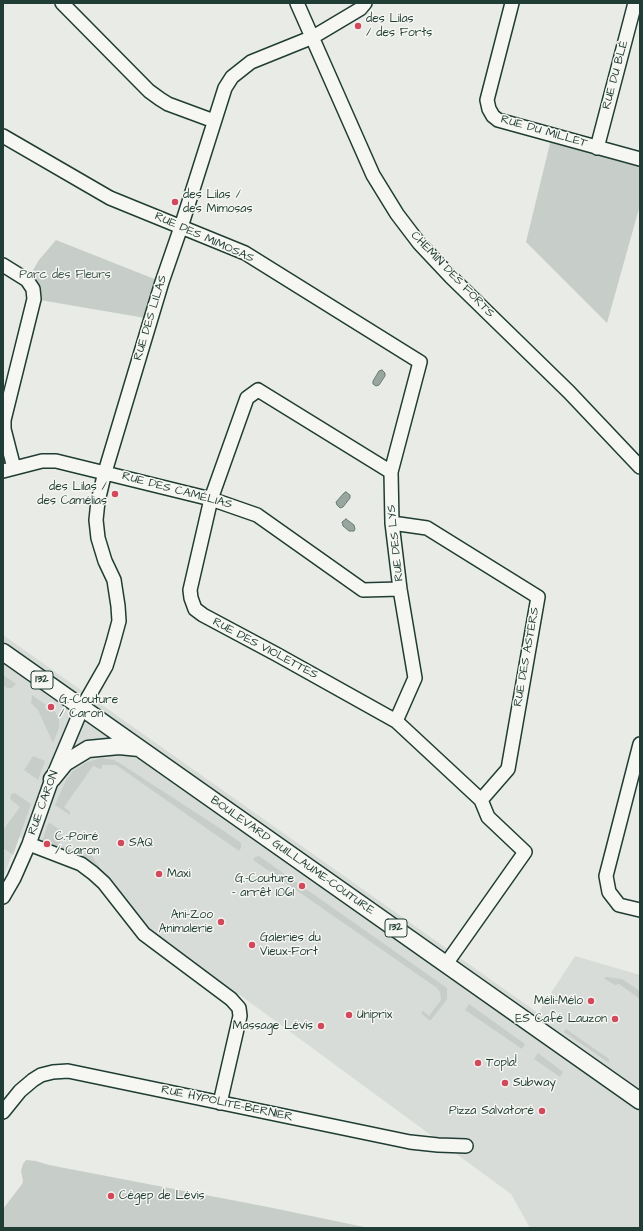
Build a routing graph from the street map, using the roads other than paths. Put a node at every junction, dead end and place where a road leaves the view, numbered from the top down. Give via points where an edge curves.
1 (62, 3) edge
2 (297, 3) edge
3 (366, 3) edge
4 (512, 3) edge
5 (635, 3) edge
6 (313, 37) junction
7 (214, 121) junction
8 (3, 136) edge
9 (597, 148) junction
10 (640, 159) edge
11 (181, 227) junction
12 (3, 265) edge
13 (420, 362) joint
14 (640, 467) edge
15 (9, 469) edge
16 (104, 472) junction
17 (391, 472) junction
18 (211, 499) junction
19 (392, 523) junction
20 (400, 589) junction
21 (3, 652) edge
22 (82, 708) junction
23 (396, 721) junction
24 (640, 744) edge
25 (139, 748) junction
26 (52, 779) junction
27 (636, 779) edge
28 (481, 800) junction
29 (28, 844) junction
30 (3, 897) edge
31 (640, 910) edge
32 (446, 964) junction
33 (640, 1101) edge
34 (220, 1103) junction
35 (3, 1112) edge
36 (466, 1146) dead end

1 - 7 street via 154,95 168,104
2 - 6 street, CHEMIN DES FORTS
3 - 6 street, RUE DES LILAS
4 - 9 street, RUE DU MILLET via 487,100 492,116 498,120
5 - 9 street, RUE DU BLÉ
6 - 7 street, RUE DES LILAS via 243,67 225,88
6 - 14 street, CHEMIN DES FORTS via 373,175 419,243 569,392
7 - 11 street, RUE DES LILAS
8 - 11 street, RUE DES MIMOSAS via 110,198
9 - 10 street, RUE DU MILLET
11 - 13 street, RUE DES MIMOSAS via 245,253
11 - 16 street, RUE DES LILAS
12 - 15 street via 27,280 33,289 34,299 4,420
13 - 17 street, RUE DES LYS
15 - 16 street, RUE DES CAMÉLIAS via 42,461 56,461
16 - 18 street, RUE DES CAMÉLIAS
16 - 22 street, RUE DES LILAS via 96,520 98,538 114,580 119,621 106,666
17 - 18 street, RUE DES VIOLETTES via 258,390 247,398
17 - 19 street, RUE DES LYS
18 - 20 street, RUE DES CAMÉLIAS via 256,515 363,590
18 - 23 street, RUE DES VIOLETTES via 190,590 195,609
19 - 20 street, RUE DES LYS
19 - 28 street, RUE DES ASTERS via 426,528 538,597 508,769
20 - 23 street, RUE DES LYS via 415,678
21 - 22 main road, BOULEVARD GUILLAUME-COUTURE / 132
22 - 25 main road, BOULEVARD GUILLAUME-COUTURE / 132
22 - 26 street, RUE CARON
23 - 28 street, RUE DES VIOLETTES
24 - 27 street
25 - 26 main road via 119,746 88,749 65,763
25 - 32 main road, BOULEVARD GUILLAUME-COUTURE / 132
26 - 29 street, RUE CARON
27 - 31 street via 606,876 610,892 620,905
28 - 32 street, RUE DES VIOLETTES via 488,817 525,852
29 - 30 street, RUE CARON
29 - 34 street via 81,864 93,873 104,883 144,934 231,999 239,1008 240,1016
32 - 33 main road, BOULEVARD GUILLAUME-COUTURE / 132
34 - 35 street, RUE HYPOLITE-BERNIER via 68,1071 41,1075 33,1080
34 - 36 street, RUE HYPOLITE-BERNIER via 410,1142

